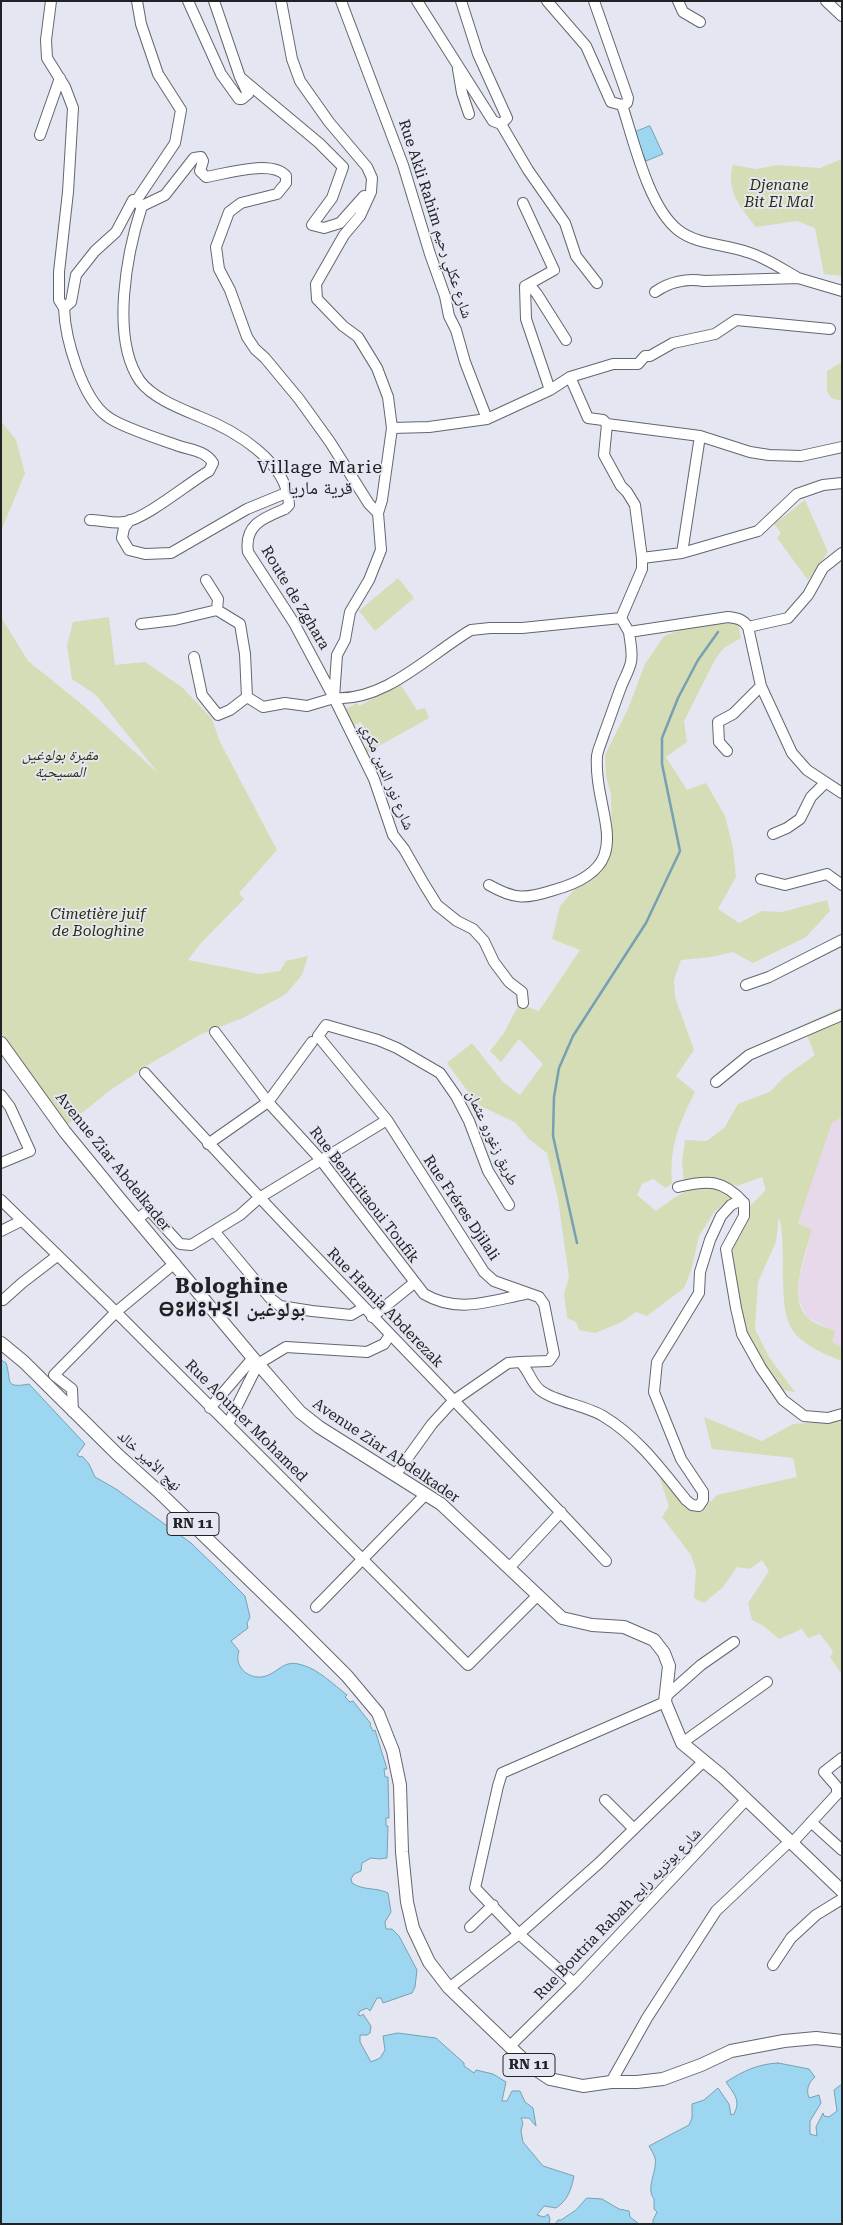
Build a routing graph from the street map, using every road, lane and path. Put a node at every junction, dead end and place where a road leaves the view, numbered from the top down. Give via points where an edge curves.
1 (51, 1) edge
2 (137, 1) edge
3 (188, 1) edge
4 (214, 1) edge
5 (281, 1) edge
6 (341, 1) edge
7 (417, 1) edge
8 (462, 1) edge
9 (547, 1) edge
10 (594, 1) edge
11 (678, 1) edge
12 (826, 1) edge
13 (842, 16) edge
14 (700, 22) dead end
15 (457, 63) junction
16 (240, 77) junction
17 (60, 78) junction
18 (622, 105) junction
19 (469, 114) dead end
20 (501, 124) junction
21 (40, 135) dead end
22 (372, 178) junction
23 (523, 203) dead end
24 (139, 204) junction
25 (798, 278) junction
26 (597, 283) dead end
27 (528, 284) junction
28 (842, 290) edge
29 (655, 292) dead end
30 (64, 308) junction
31 (830, 329) dead end
32 (566, 340) dead end
33 (570, 378) junction
34 (550, 390) junction
35 (487, 419) junction
36 (607, 424) junction
37 (392, 428) junction
38 (700, 436) junction
39 (842, 447) edge
40 (842, 483) edge
41 (286, 493) junction
42 (378, 513) junction
43 (90, 520) dead end
44 (130, 520) junction
45 (682, 553) junction
46 (842, 553) edge
47 (642, 558) junction
48 (206, 580) dead end
49 (217, 610) junction
50 (621, 618) junction
51 (141, 624) dead end
52 (748, 627) junction
53 (629, 632) junction
54 (194, 658) dead end
55 (761, 686) junction
56 (247, 697) junction
57 (339, 698) junction
58 (727, 751) dead end
59 (825, 783) junction
60 (842, 792) edge
61 (773, 834) dead end
62 (761, 879) dead end
63 (489, 885) dead end
64 (842, 885) edge
65 (842, 940) edge
66 (746, 985) dead end
67 (523, 1003) dead end
68 (842, 1015) edge
69 (215, 1032) dead end
70 (315, 1039) junction
71 (1, 1042) edge
72 (145, 1073) dead end
73 (716, 1082) dead end
74 (1, 1095) edge
75 (268, 1102) junction
76 (387, 1120) junction
77 (208, 1144) junction
78 (320, 1159) junction
79 (1, 1163) edge
80 (678, 1187) dead end
81 (260, 1198) junction
82 (1, 1200) edge
83 (744, 1203) junction
84 (508, 1206) dead end
85 (137, 1218) junction
86 (21, 1221) junction
87 (214, 1231) junction
88 (1, 1232) edge
89 (57, 1256) junction
90 (174, 1263) junction
91 (414, 1283) junction
92 (526, 1294) junction
93 (3, 1300) dead end
94 (363, 1308) junction
95 (116, 1312) junction
96 (372, 1317) junction
97 (390, 1335) junction
98 (1, 1343) edge
99 (255, 1361) junction
100 (520, 1362) junction
101 (453, 1401) junction
102 (210, 1408) junction
103 (73, 1412) junction
104 (842, 1414) edge
105 (228, 1424) junction
106 (396, 1474) junction
107 (426, 1494) junction
108 (561, 1512) junction
109 (362, 1559) junction
110 (606, 1561) dead end
111 (509, 1568) junction
112 (536, 1596) junction
113 (316, 1607) dead end
114 (734, 1642) dead end
115 (767, 1682) dead end
116 (665, 1700) junction
117 (682, 1743) junction
118 (842, 1758) edge
119 (704, 1761) junction
120 (605, 1800) dead end
121 (746, 1800) junction
122 (811, 1822) junction
123 (633, 1828) junction
124 (790, 1842) junction
125 (842, 1850) edge
126 (842, 1891) edge
127 (842, 1899) edge
128 (493, 1905) junction
129 (470, 1927) dead end
130 (519, 1934) junction
131 (773, 1965) dead end
132 (574, 1983) junction
133 (449, 1988) junction
134 (842, 2041) edge
135 (509, 2047) junction
136 (611, 2082) junction

1 - 17 street via 47,58
2 - 24 street via 141,24 158,74 181,110 175,143
3 - 16 street via 221,74 242,99 248,94
4 - 16 street
5 - 22 street via 292,59 300,81 328,122 368,167
6 - 35 street, Rue Akli Rahim شارع عكلي رحيم via 404,165 445,296 448,316 456,330
7 - 15 street
8 - 20 street via 478,54 507,118
9 - 18 street via 586,46 611,102
10 - 18 street via 628,98
11 - 14 street via 683,12
12 - 13 street
15 - 19 street
15 - 20 street via 493,121
16 - 22 street via 343,167 332,198 312,225 324,228 340,223 363,199
17 - 21 street
17 - 30 street via 73,108 59,272 59,300
18 - 25 street via 651,194 678,230 699,240 748,252
20 - 26 street via 565,223 576,256
22 - 37 street via 371,192 360,216 344,235 316,284 317,299 358,337 377,368 388,397
23 - 27 street via 554,270
24 - 30 street via 133,200 116,232 76,274 71,302
24 - 41 street via 122,307 131,364 140,382 183,410 234,432 278,472
24 - 42 street via 165,195 194,158 201,157 200,171 206,177 265,168 279,170 286,176 286,184 277,194 241,203 229,212 216,247 219,269 254,349 299,399
25 - 28 street
25 - 29 street via 692,279
27 - 32 street
27 - 34 street via 525,286 526,318
30 - 44 street via 74,356 97,407 108,418 201,452 213,462 209,471
31 - 33 street via 736,320 715,334 673,343 646,356 638,364 613,364
33 - 34 street
33 - 36 street via 588,418 603,420
34 - 35 street
35 - 37 street
36 - 38 street
36 - 47 street via 604,456 635,505
37 - 42 street
38 - 39 street via 750,452 791,456
38 - 45 street
40 - 45 street via 823,485 797,494 758,531
41 - 44 street via 248,509 171,553 144,554 129,550 122,538
41 - 57 street, Route de Zghara via 289,505 254,525 248,533 248,552
42 - 57 street via 381,550 369,580 350,612 345,640 338,655
43 - 44 street
45 - 47 street
46 - 52 street via 823,568 808,594 788,618
47 - 50 street via 642,569
48 - 49 street via 218,599
49 - 51 street
49 - 56 street via 240,624
50 - 53 street
50 - 57 street via 471,630 387,686 374,692
52 - 53 street via 740,619 728,617
52 - 55 street
53 - 63 street via 631,662 597,754 608,837 606,852 586,877 547,893 507,896
54 - 56 street via 202,695 218,715
55 - 58 street via 733,714 718,722 719,742
55 - 59 street via 792,754
56 - 57 street via 263,707 307,706
57 - 67 street, شارع نور الدين مكري via 374,779 393,835 437,905 473,929 484,941 494,962 509,982 522,992
59 - 60 street
59 - 61 street via 811,797 800,819
62 - 64 street via 785,885 827,874
65 - 66 street via 769,977
68 - 73 street via 750,1054
69 - 75 street, Rue Benkritaoui Toufik
70 - 75 street
70 - 76 street, Rue Fréres Djilali
70 - 84 street, طريق زغورو عثمان via 326,1025 339,1027 397,1048 440,1073 469,1121 488,1171
71 - 85 main road, Avenue Ziar Abdelkader via 65,1132
72 - 77 street, Rue Hamia Abderezak
74 - 79 street via 30,1151
75 - 77 street
75 - 78 street, Rue Benkritaoui Toufik
76 - 78 street
76 - 92 street, Rue Fréres Djilali via 484,1272 494,1281
77 - 81 street, Rue Hamia Abderezak
78 - 81 street
78 - 91 street, Rue Benkritaoui Toufik
80 - 83 street via 698,1182 719,1184 732,1190
81 - 87 street
81 - 94 street, Rue Hamia Abderezak
82 - 86 street, Rue Aoumer Mohamed
83 - 100 street via 730,1205 722,1216 700,1272 699,1292 657,1362 654,1392 681,1459 703,1492 700,1506 686,1500 655,1460 628,1433 602,1415 539,1390
83 - 104 street via 744,1216 726,1248 742,1334 760,1368 783,1400 804,1416 828,1418
85 - 87 street via 149,1210 185,1246
85 - 90 main road, Avenue Ziar Abdelkader
86 - 88 street
86 - 89 street, Rue Aoumer Mohamed
87 - 94 street via 280,1306 351,1315
89 - 93 street
89 - 95 street, Rue Aoumer Mohamed
90 - 95 street
90 - 99 main road, Avenue Ziar Abdelkader
91 - 92 street, Rue Benkritaoui Toufik via 438,1302 454,1305
91 - 96 street
92 - 100 street, Rue Fréres Djilali via 539,1297 544,1304 554,1354 549,1361
94 - 96 street, Rue Hamia Abderezak
95 - 102 street, Rue Aoumer Mohamed
95 - 103 street via 54,1375 72,1389
96 - 97 street, Rue Hamia Abderezak
97 - 99 street via 384,1344 367,1352 286,1347
97 - 101 street, Rue Hamia Abderezak
98 - 103 main road, نهج الأمير خالد / RN 11
99 - 102 street
99 - 105 street
99 - 106 main road, Avenue Ziar Abdelkader via 300,1412
100 - 101 street via 508,1363
101 - 106 street
101 - 108 street, Rue Hamia Abderezak
102 - 105 street, Rue Aoumer Mohamed
103 - 133 main road, نهج الأمير خالد / RN 11 via 297,1626 347,1676 378,1713 393,1750 400,1785 402,1852 411,1919 429,1962
105 - 109 street, Rue Aoumer Mohamed
106 - 107 main road, Avenue Ziar Abdelkader
107 - 109 street
107 - 111 main road, Avenue Ziar Abdelkader
108 - 110 street, Rue Hamia Abderezak
108 - 111 street
109 - 112 street, Rue Aoumer Mohamed via 468,1665
109 - 113 street
111 - 112 main road, Avenue Ziar Abdelkader
112 - 116 main road, Avenue Ziar Abdelkader via 562,1618 592,1625 624,1627 660,1646 669,1666
114 - 116 street via 701,1665
115 - 117 street
116 - 117 main road
116 - 128 street via 502,1773 475,1888
117 - 119 main road
118 - 122 street via 824,1772 837,1788 837,1794
119 - 121 main road
119 - 123 street
120 - 123 street
121 - 124 main road
121 - 132 street, Rue Boutria Rabah شارع بوتريه رابح
122 - 124 street
122 - 125 street
123 - 130 street
124 - 126 main road
124 - 136 street via 716,1911 647,2018
127 - 131 street via 816,1915 791,1938
128 - 129 street
128 - 130 street
130 - 132 street
130 - 133 street
132 - 135 street, Rue Boutria Rabah شارع بوتريه رابح
133 - 135 main road, RN 11
134 - 136 main road, RN 11 via 816,2038 784,2041 731,2052 663,2079
135 - 136 main road, RN 11 via 550,2079 583,2086

